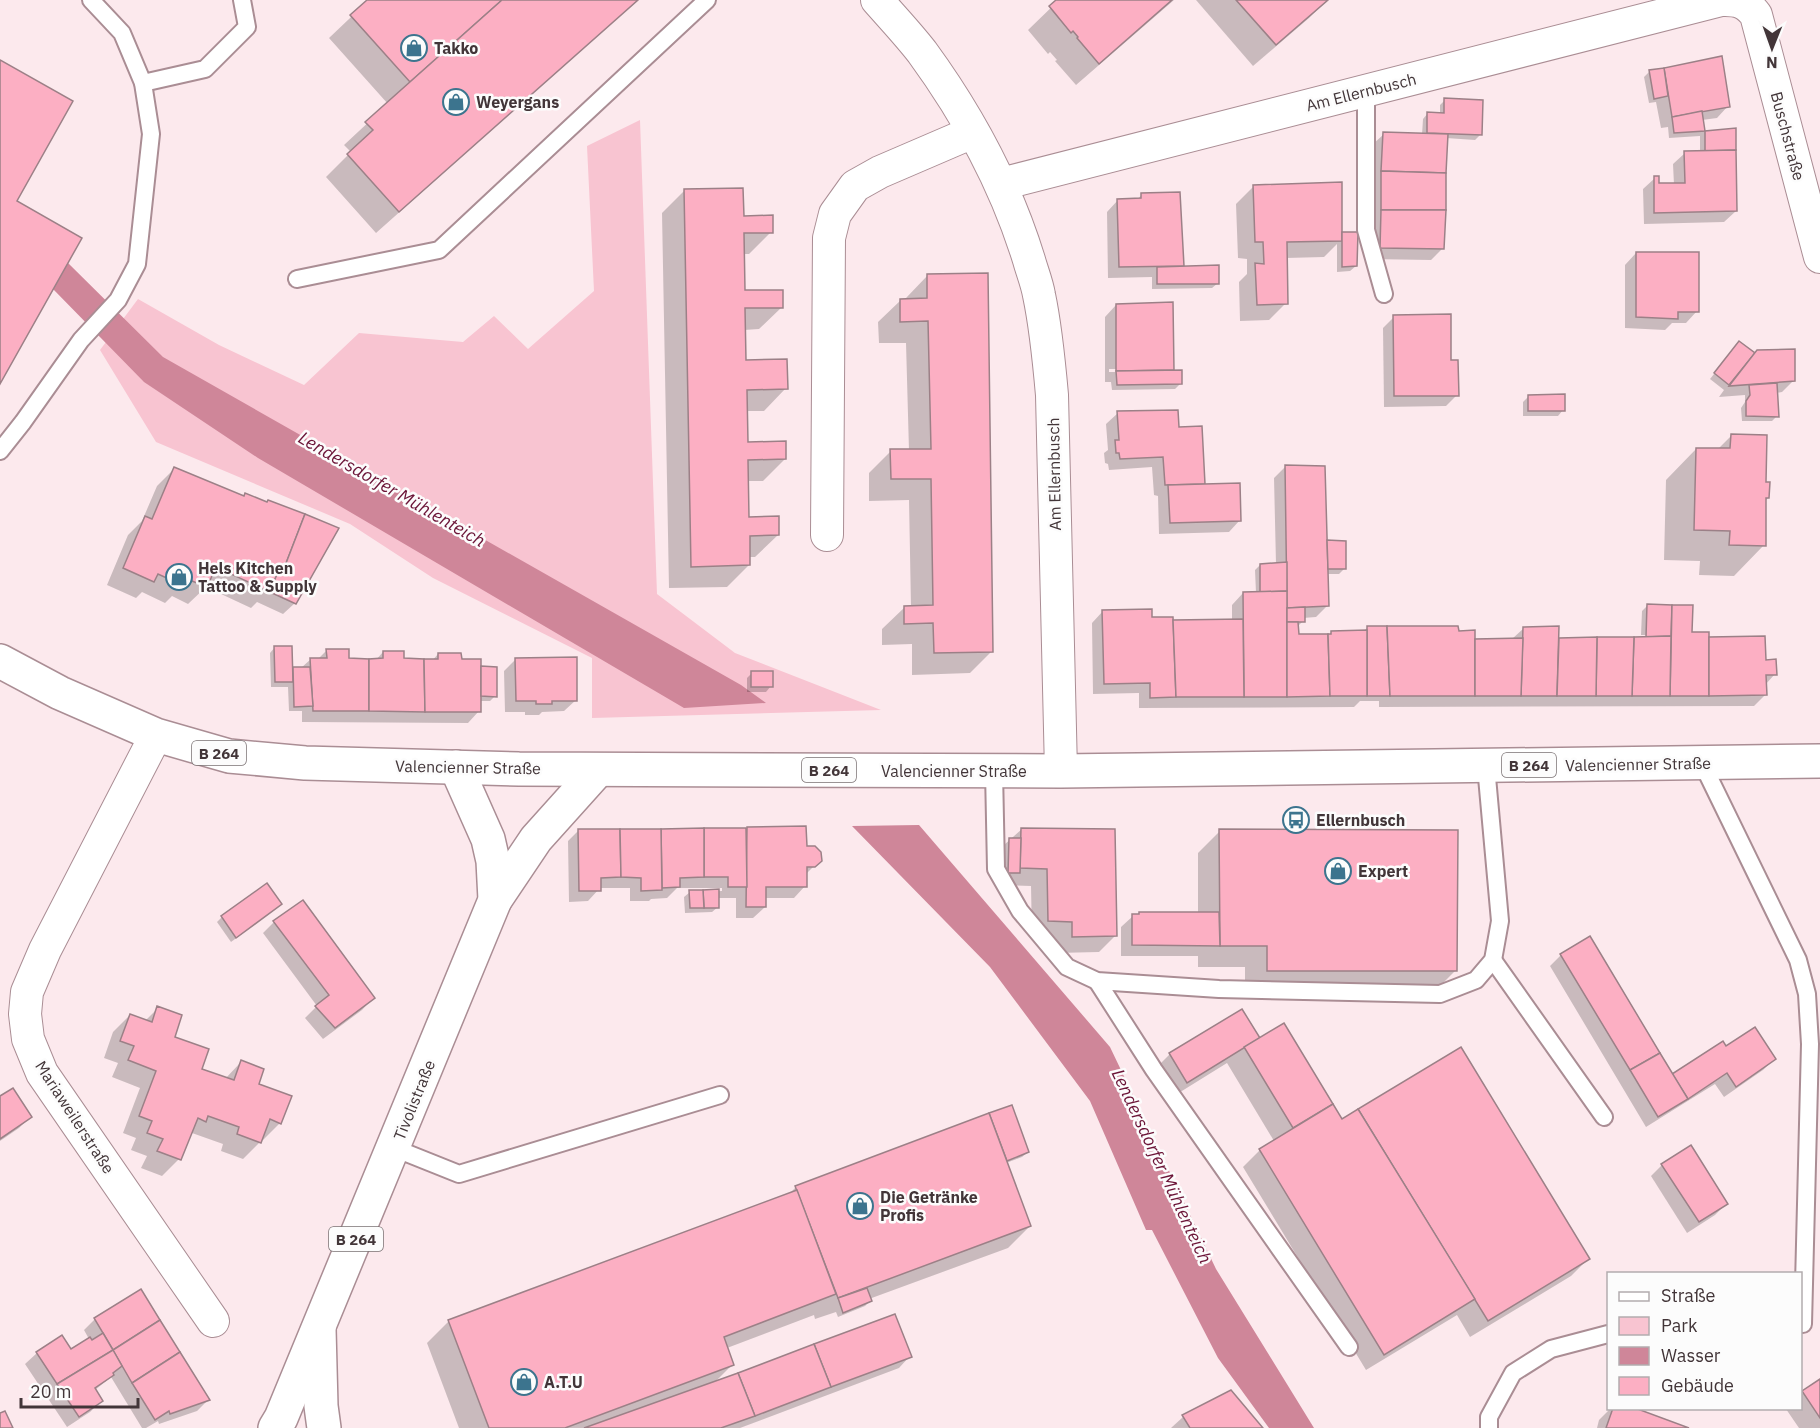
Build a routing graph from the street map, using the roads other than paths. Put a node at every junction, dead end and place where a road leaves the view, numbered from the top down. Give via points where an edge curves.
1 (91, 0) edge
2 (242, 0) edge
3 (706, 0) edge
4 (877, 0) edge
5 (1723, 0) edge
6 (1756, 15) joint
7 (143, 83) junction
8 (1366, 91) junction
9 (973, 132) junction
10 (1001, 184) junction
11 (1820, 257) edge
12 (297, 279) dead end
13 (1384, 294) dead end
14 (0, 451) edge
15 (827, 535) dead end
16 (0, 661) edge
17 (156, 735) junction
18 (1820, 761) edge
19 (1702, 763) junction
20 (1486, 766) junction
21 (456, 767) junction
22 (598, 770) junction
23 (994, 771) junction
24 (1061, 771) junction
25 (495, 900) junction
26 (1493, 960) junction
27 (1097, 981) junction
28 (720, 1095) dead end
29 (1604, 1117) dead end
30 (394, 1148) junction
31 (213, 1321) dead end
32 (1808, 1324) edge
33 (319, 1329) junction
34 (1607, 1334) edge
35 (1348, 1347) dead end
36 (275, 1428) edge
37 (324, 1428) edge
38 (1490, 1428) edge

1 - 7 lane via 122,33
2 - 7 lane via 247,27 205,69
3 - 12 lane via 439,250
4 - 9 street, Am Ellernbusch via 920,50
5 - 6 street, Am Ellernbusch via 1737,0
5 - 8 street, Am Ellernbusch
6 - 11 street, Buschstraße
7 - 14 lane via 151,134 137,264 118,300 81,340
8 - 10 street, Am Ellernbusch
8 - 13 lane via 1366,230
9 - 10 street, Am Ellernbusch
9 - 15 street via 855,186 835,214 829,238
10 - 24 street, Am Ellernbusch via 1039,293 1048,348
16 - 17 main road, Valencienner Straße / B 264 via 60,693
17 - 21 main road, Valencienner Straße / B 264 via 229,756 305,763
17 - 31 street, Mariaweilerstraße via 45,950 27,992 25,1014 28,1038 42,1072
18 - 19 main road, Valencienner Straße / B 264
19 - 20 main road, Valencienner Straße / B 264
19 - 32 lane via 1798,960 1807,994
20 - 24 main road, Valencienner Straße / B 264
20 - 26 lane via 1500,921
21 - 22 main road, Valencienner Straße / B 264
21 - 25 main road, Tivolistraße / B 264 via 488,839
22 - 23 main road, Valencienner Straße / B 264
22 - 25 main road via 536,840
23 - 24 main road, Valencienner Straße / B 264
23 - 27 lane via 996,869 1020,911 1067,967
25 - 30 main road, Tivolistraße / B 264
26 - 27 lane via 1476,980 1440,994
26 - 29 lane
27 - 35 lane via 1154,1070
28 - 30 lane via 459,1174
30 - 33 main road, Tivolistraße / B 264
33 - 36 main road, Tivolistraße / B 264
33 - 37 main road
34 - 38 lane via 1551,1349 1513,1373 1489,1418

